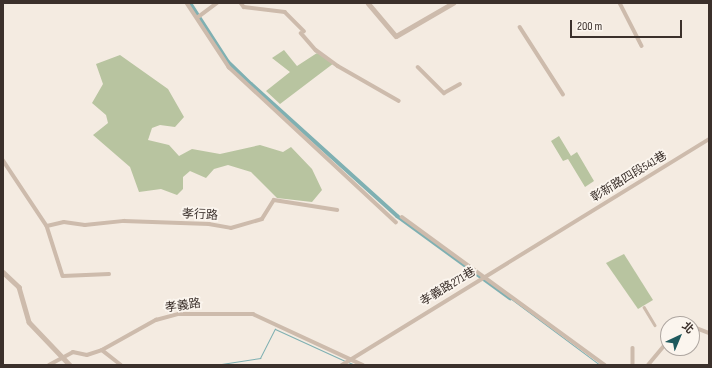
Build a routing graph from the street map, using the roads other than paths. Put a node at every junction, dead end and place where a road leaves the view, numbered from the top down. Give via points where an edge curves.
1 (187, 3) edge
2 (216, 3) edge
3 (241, 3) edge
4 (368, 3) edge
5 (453, 3) edge
6 (620, 3) edge
7 (197, 18) junction
8 (520, 27) dead end
9 (642, 46) dead end
10 (418, 67) dead end
11 (460, 84) dead end
12 (563, 94) dead end
13 (399, 101) dead end
14 (709, 140) edge
15 (3, 160) edge
16 (337, 210) dead end
17 (402, 217) dead end
18 (396, 222) dead end
19 (47, 226) junction
20 (558, 231) joint
21 (3, 272) edge
22 (109, 274) dead end
23 (484, 277) junction
24 (644, 307) dead end
25 (655, 325) dead end
26 (633, 348) dead end
27 (102, 350) junction
28 (660, 351) edge
29 (63, 358) junction
30 (345, 363) edge
31 (634, 364) edge
32 (49, 365) edge
33 (70, 365) edge
34 (121, 365) edge
35 (362, 365) edge
36 (605, 365) edge
37 (639, 365) edge
38 (648, 365) edge

1 - 7 street
2 - 7 street
3 - 13 street via 244,7 285,12 316,50 338,66
4 - 5 street via 396,36
6 - 9 street
7 - 18 street via 229,67
8 - 12 street
10 - 11 street via 444,93
14 - 20 street, 彰新路四段541巷
15 - 19 street
16 - 19 street, 孝行路 via 274,200 262,219 231,228 209,224 124,221 85,225 64,222
17 - 23 street
19 - 22 street via 63,276
20 - 23 street, 孝義路271巷
21 - 29 street via 19,287 29,322
23 - 30 street, 孝義路271巷
23 - 36 street
24 - 25 street
26 - 31 street
27 - 29 street, 孝義路 via 87,355 73,352
27 - 30 street, 孝義路 via 156,320 179,314 253,314 273,322
27 - 34 street
28 - 38 street
29 - 32 street, 孝義路
29 - 33 street
30 - 35 street, 孝義路
31 - 37 street

